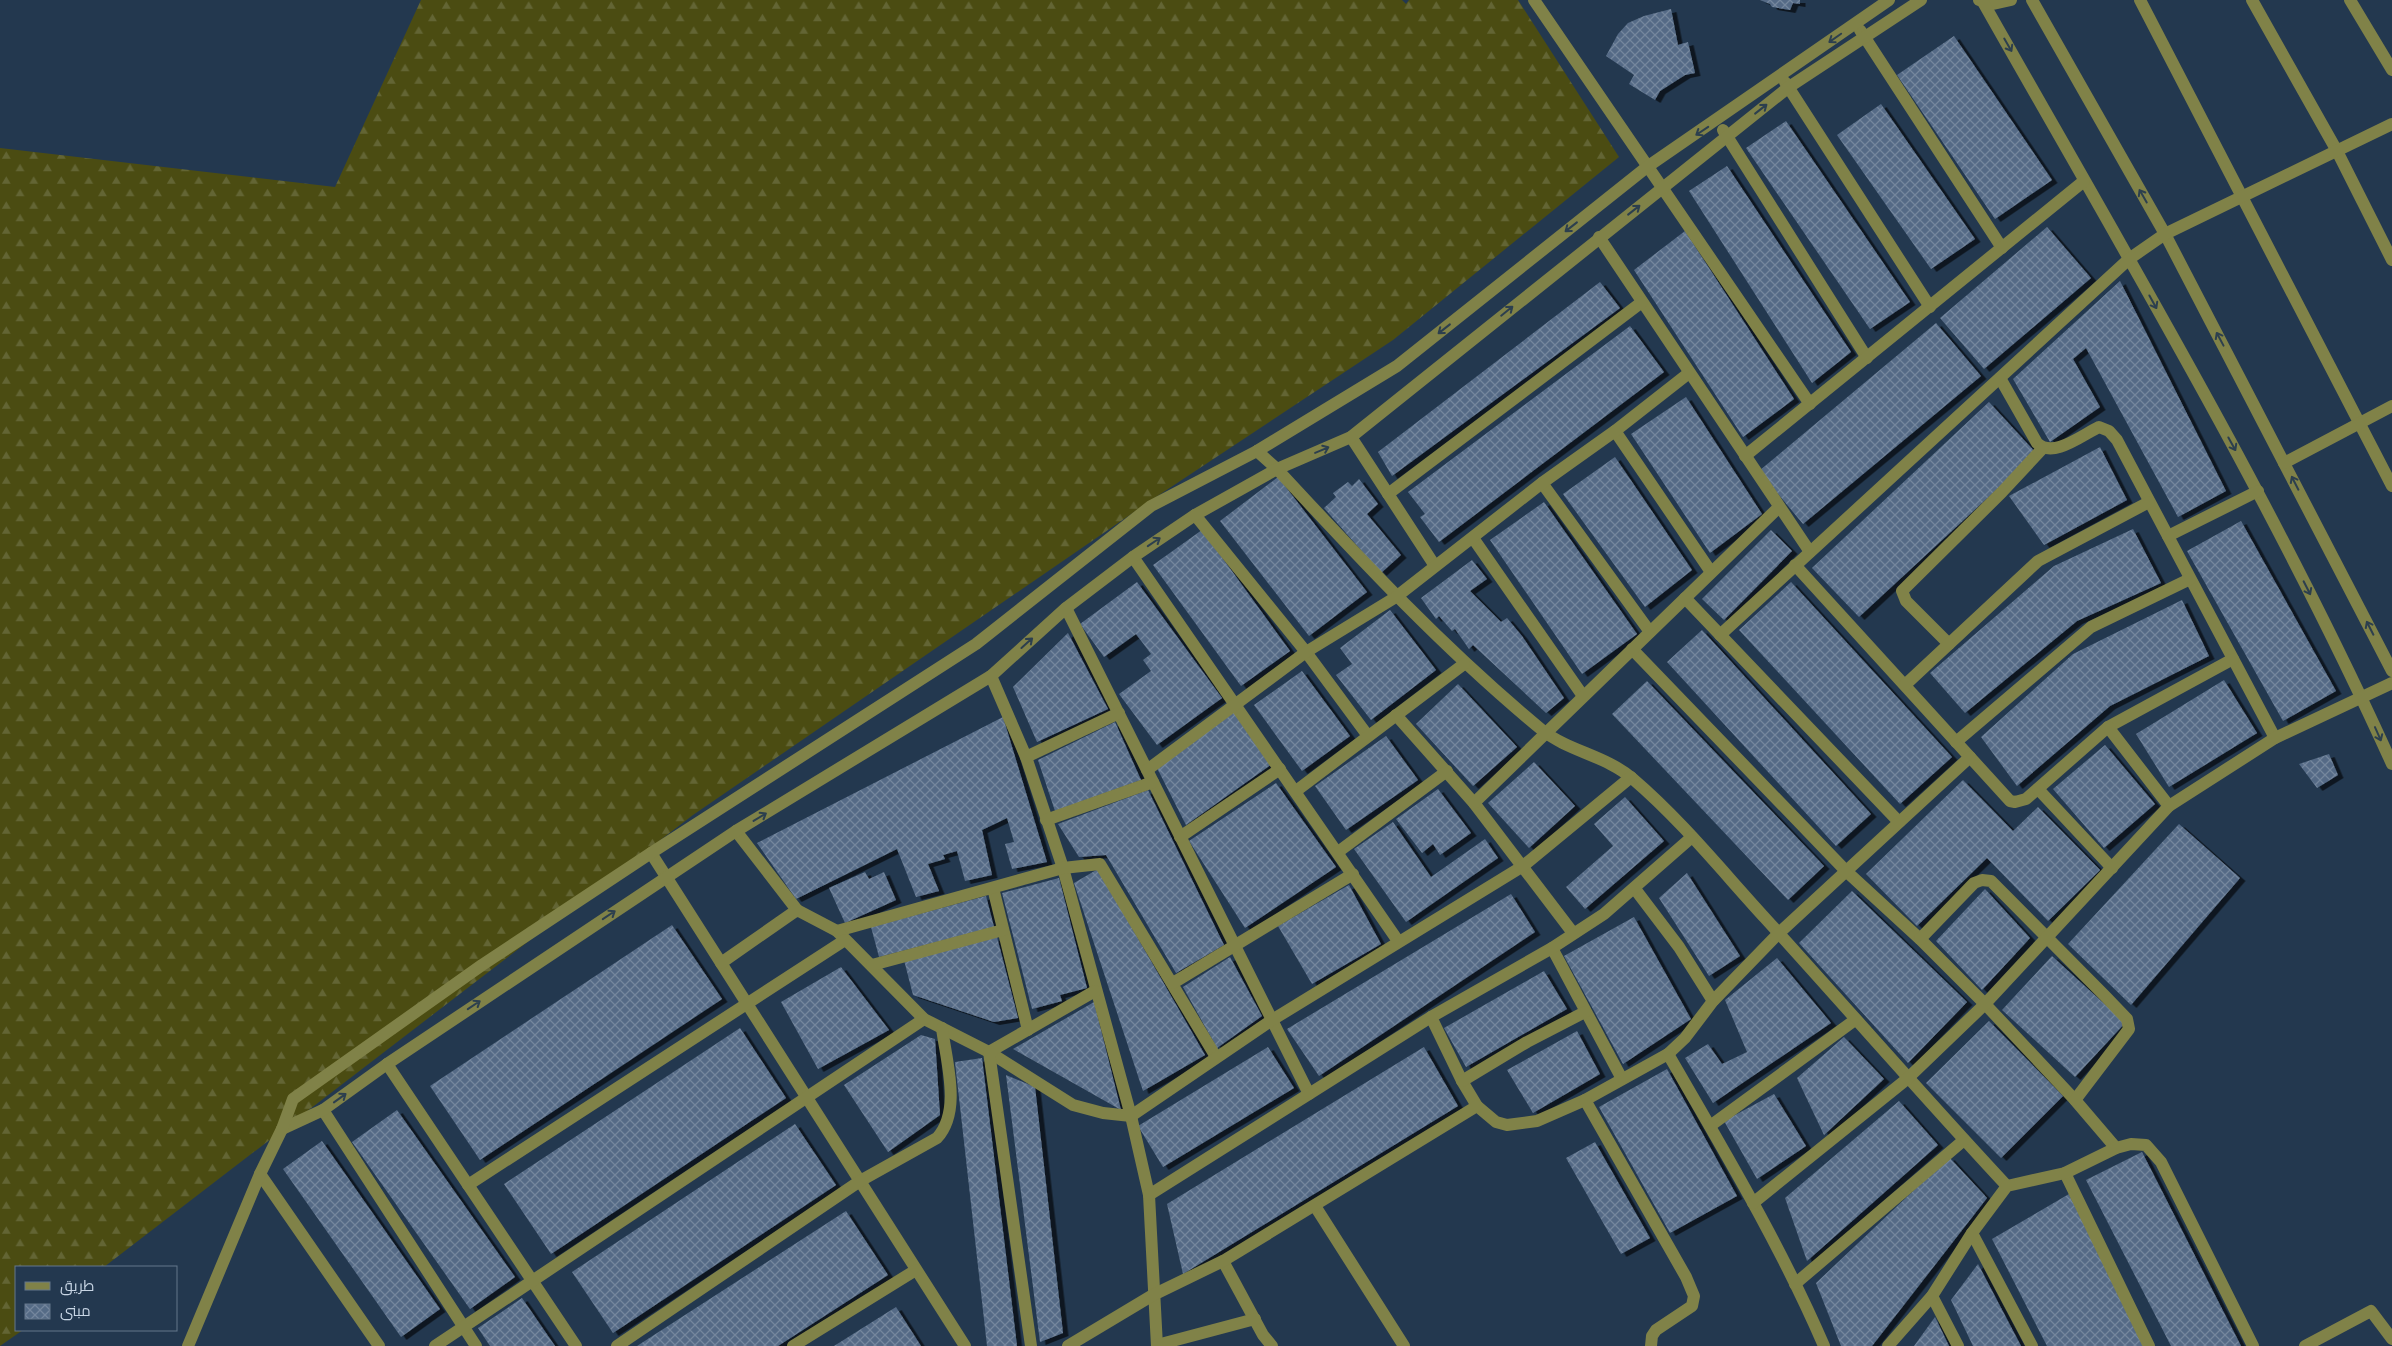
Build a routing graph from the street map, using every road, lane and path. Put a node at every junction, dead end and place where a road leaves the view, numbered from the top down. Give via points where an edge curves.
1 (1534, 0) edge
2 (1889, 0) edge
3 (1921, 0) edge
4 (2012, 0) edge
5 (2032, 0) edge
6 (2140, 0) edge
7 (2252, 0) edge
8 (2350, 0) edge
9 (1981, 1) edge
10 (1856, 23) junction
11 (1864, 37) junction
12 (2392, 70) edge
13 (1781, 75) junction
14 (1789, 87) junction
15 (1718, 120) junction
16 (2392, 124) edge
17 (1726, 136) junction
18 (2337, 151) junction
19 (1647, 167) junction
20 (2084, 181) junction
21 (1662, 188) junction
22 (2242, 194) junction
23 (2165, 234) junction
24 (1599, 237) junction
25 (2002, 248) junction
26 (2129, 260) junction
27 (2392, 260) edge
28 (1642, 302) junction
29 (1930, 307) junction
30 (1867, 358) junction
31 (1690, 373) junction
32 (2000, 378) junction
33 (1810, 404) junction
34 (2392, 406) edge
35 (2360, 423) junction
36 (1614, 431) junction
37 (1351, 437) junction
38 (2043, 448) junction
39 (1257, 451) junction
40 (1745, 456) junction
41 (2284, 463) junction
42 (1277, 469) junction
43 (1542, 483) junction
44 (2392, 486) edge
45 (2258, 491) junction
46 (1388, 494) junction
47 (2149, 502) junction
48 (1779, 507) junction
49 (1195, 515) junction
50 (2168, 536) junction
51 (1473, 538) junction
52 (1810, 552) junction
53 (1133, 557) junction
54 (1795, 565) junction
55 (1435, 566) junction
56 (1711, 572) junction
57 (2190, 579) junction
58 (1396, 597) junction
59 (1685, 598) junction
60 (1066, 608) junction
61 (1650, 632) junction
62 (1720, 635) junction
63 (1949, 644) junction
64 (1632, 649) junction
65 (1306, 652) junction
66 (2233, 659) junction
67 (1464, 664) junction
68 (2392, 671) edge
69 (991, 676) junction
70 (2392, 683) edge
71 (1905, 686) junction
72 (1583, 696) junction
73 (2362, 698) junction
74 (1235, 704) junction
75 (1119, 713) junction
76 (1396, 715) junction
77 (2108, 728) junction
78 (1546, 733) junction
79 (1368, 736) junction
80 (2275, 738) junction
81 (1956, 742) junction
82 (1026, 757) junction
83 (1970, 757) junction
84 (2392, 764) edge
85 (1280, 769) junction
86 (1147, 770) junction
87 (1447, 771) junction
88 (1631, 777) junction
89 (1153, 782) junction
90 (2038, 789) junction
91 (1296, 791) junction
92 (1474, 802) junction
93 (2169, 806) junction
94 (1046, 820) junction
95 (1900, 822) junction
96 (736, 831) junction
97 (1180, 837) junction
98 (1692, 837) junction
99 (1338, 852) junction
100 (651, 853) junction
101 (1523, 866) junction
102 (1063, 868) junction
103 (2112, 868) junction
104 (1846, 871) junction
105 (1353, 874) junction
106 (666, 876) junction
107 (993, 888) junction
108 (1635, 889) junction
109 (797, 910) junction
110 (1003, 930) junction
111 (1779, 933) junction
112 (1574, 934) junction
113 (841, 935) junction
114 (2048, 938) junction
115 (1920, 939) junction
116 (1398, 941) junction
117 (1236, 947) junction
118 (1552, 948) junction
119 (721, 963) junction
120 (872, 965) junction
121 (1173, 983) junction
122 (1095, 991) junction
123 (1714, 1001) junction
124 (747, 1004) junction
125 (1986, 1004) junction
126 (1585, 1012) junction
127 (1431, 1017) junction
128 (924, 1019) junction
129 (1272, 1020) junction
130 (1855, 1020) junction
131 (942, 1028) junction
132 (1028, 1030) junction
133 (989, 1052) junction
134 (1668, 1054) junction
135 (1216, 1057) junction
136 (387, 1064) junction
137 (1622, 1079) junction
138 (1907, 1079) junction
139 (1462, 1081) junction
140 (1309, 1094) junction
141 (807, 1098) junction
142 (1585, 1100) junction
143 (2075, 1100) junction
144 (1477, 1106) junction
145 (323, 1110) junction
146 (1131, 1116) junction
147 (1710, 1126) junction
148 (282, 1129) junction
149 (1964, 1140) junction
150 (2116, 1148) junction
151 (2065, 1173) junction
152 (260, 1174) junction
153 (860, 1181) junction
154 (468, 1185) junction
155 (2007, 1186) junction
156 (1149, 1195) junction
157 (1753, 1203) junction
158 (1315, 1206) junction
159 (1972, 1233) junction
160 (1223, 1261) junction
161 (916, 1270) junction
162 (532, 1281) junction
163 (1795, 1284) junction
164 (1153, 1295) junction
165 (1932, 1296) junction
166 (1255, 1319) junction
167 (464, 1327) junction
168 (2392, 1339) edge
169 (1157, 1345) edge
170 (188, 1346) edge
171 (379, 1346) edge
172 (435, 1346) edge
173 (476, 1346) edge
174 (576, 1346) edge
175 (618, 1346) edge
176 (794, 1346) edge
177 (965, 1346) edge
178 (1031, 1346) edge
179 (1068, 1346) edge
180 (1272, 1346) edge
181 (1404, 1346) edge
182 (1651, 1346) edge
183 (1824, 1346) edge
184 (1888, 1346) edge
185 (1958, 1346) edge
186 (2032, 1346) edge
187 (2149, 1346) edge
188 (2253, 1346) edge
189 (2305, 1346) edge

1 - 19 street
2 - 10 street
3 - 11 street
4 - 9 street via 2002,4
23 -> 5 street
6 - 22 street
7 - 18 street
8 - 12 street
9 -> 20 street
10 - 11 street
10 -> 13 street
11 - 14 street
11 - 25 street
13 - 14 street
13 - 15 street
17 -> 14 street
14 - 29 street
15 - 17 street
15 -> 19 street
16 - 18 street
17 - 21 street
17 - 30 street
18 - 22 street
18 - 27 street
19 - 21 street
19 -> 39 street via 1397,366
20 - 25 street
20 - 26 street
24 -> 21 street
21 - 33 street
22 - 23 street
22 - 35 street
23 - 26 street
41 -> 23 street
24 - 28 street
37 -> 24 street
25 - 29 street
26 - 32 street
26 -> 45 street
28 - 31 street
28 - 46 street
29 - 30 street
30 - 33 street
31 - 36 street
31 - 40 street
32 - 38 street
32 - 52 street
33 - 40 street
34 - 35 street
35 - 41 street
35 - 44 street
36 - 43 street
36 - 56 street
42 -> 37 street
37 - 46 street
38 - 47 street via 2051,449 2098,426 2104,427 2117,440
38 - 63 street via 1902,591 1906,601
39 - 42 street
39 - 100 street via 1151,506 976,644
40 - 48 street
68 -> 41 street
42 - 49 street
42 - 58 street
43 - 51 street
43 - 61 street
45 - 50 street
45 -> 73 street
46 - 55 street
47 - 50 street
47 - 63 street via 2038,561
48 - 52 street
48 - 56 street
53 -> 49 street
49 - 65 street
50 - 57 street
51 - 55 street
51 - 72 street
52 - 54 street
53 - 60 street
53 - 74 street
54 - 62 street
54 - 71 street
55 - 58 street
56 - 59 street
57 - 66 street
57 - 81 street via 2091,627
58 - 65 street
58 - 67 street
59 - 61 street
59 - 62 street
69 -> 60 street
60 - 75 street
61 - 64 street
62 - 95 street
63 - 71 street
64 - 72 street
64 - 104 street
65 - 74 street
65 - 79 street
66 - 77 street
66 - 80 street
67 - 76 street
67 - 78 street
69 - 82 street
96 -> 69 street
70 - 73 street
71 - 81 street
72 - 78 street
73 - 80 street
73 -> 84 street
74 - 85 street
74 - 86 street
75 - 82 street
75 - 86 street
76 - 79 street
76 - 87 street
77 - 90 street
77 - 93 street
78 - 88 street
78 - 92 street
79 - 91 street
80 - 93 street
81 - 83 street
82 - 94 street
83 - 90 street via 2010,801 2026,800
83 - 95 street
85 - 91 street
85 - 97 street
86 - 89 street
87 - 92 street
87 - 99 street
88 - 98 street
88 - 101 street
89 - 94 street
89 - 97 street
90 - 103 street
91 - 99 street
92 - 101 street
93 - 103 street
94 - 102 street
95 - 104 street
96 - 106 street
96 - 109 street
97 - 117 street
98 - 108 street
98 - 111 street
99 - 105 street
100 - 106 street
100 - 148 street via 482,965 293,1099
101 - 112 street
101 - 116 street
102 - 107 street
102 - 121 street via 1101,865
102 - 122 street
103 - 114 street
104 - 111 street
104 - 115 street
105 - 116 street
105 - 117 street
106 - 119 street
136 -> 106 street
107 - 110 street
107 - 113 street
108 - 112 street
108 - 123 street via 1679,947
109 - 113 street
109 - 119 street
110 - 120 street
110 - 132 street
111 - 123 street
111 - 130 street
112 - 118 street
113 - 120 street
113 - 124 street
114 - 115 street via 1999,888 1991,881 1982,880 1974,883
114 - 125 street
114 - 143 street via 2127,1018 2129,1025
115 - 125 street
116 - 129 street
117 - 121 street
117 - 129 street
118 - 126 street
118 - 127 street
119 - 124 street
120 - 128 street
121 - 135 street
122 - 132 street
122 - 146 street
123 - 134 street
124 - 141 street
124 - 154 street
125 - 138 street
125 - 143 street
126 - 137 street
126 - 139 street
127 - 139 street
127 - 140 street
128 - 131 street
128 - 141 street
129 - 135 street
129 - 140 street
130 - 138 street
130 - 147 street
131 - 133 street
131 - 153 street via 951,1098 945,1130 937,1138
132 - 133 street
133 - 146 street via 1073,1105
133 - 178 street
134 - 137 street
134 - 147 street
135 - 146 street
145 -> 136 street
136 - 154 street
137 - 142 street
138 - 149 street
138 - 157 street
139 - 144 street
140 - 156 street
141 - 153 street
141 - 162 street
142 - 144 street via 1537,1121 1507,1125 1496,1122
142 - 182 street via 1694,1296 1692,1306 1656,1330
143 - 150 street
144 - 158 street
145 - 148 street
145 - 167 street
146 - 156 street
147 - 157 street
148 - 152 street
149 - 155 street
149 - 163 street
150 - 151 street
150 - 188 street via 2146,1145 2161,1162
151 - 155 street
151 - 187 street
152 - 170 street
152 - 171 street
153 - 161 street
153 - 175 street
154 - 162 street
155 - 159 street
156 - 164 street
157 - 163 street
158 - 160 street
158 - 181 street
159 - 165 street
159 - 186 street
160 - 164 street
160 - 166 street
161 - 176 street
161 - 177 street
162 - 167 street
162 - 174 street
163 - 183 street
164 - 169 street
164 - 179 street
165 - 184 street
165 - 185 street
166 - 169 street
166 - 180 street
167 - 172 street
167 - 173 street
168 - 189 street via 2371,1311

